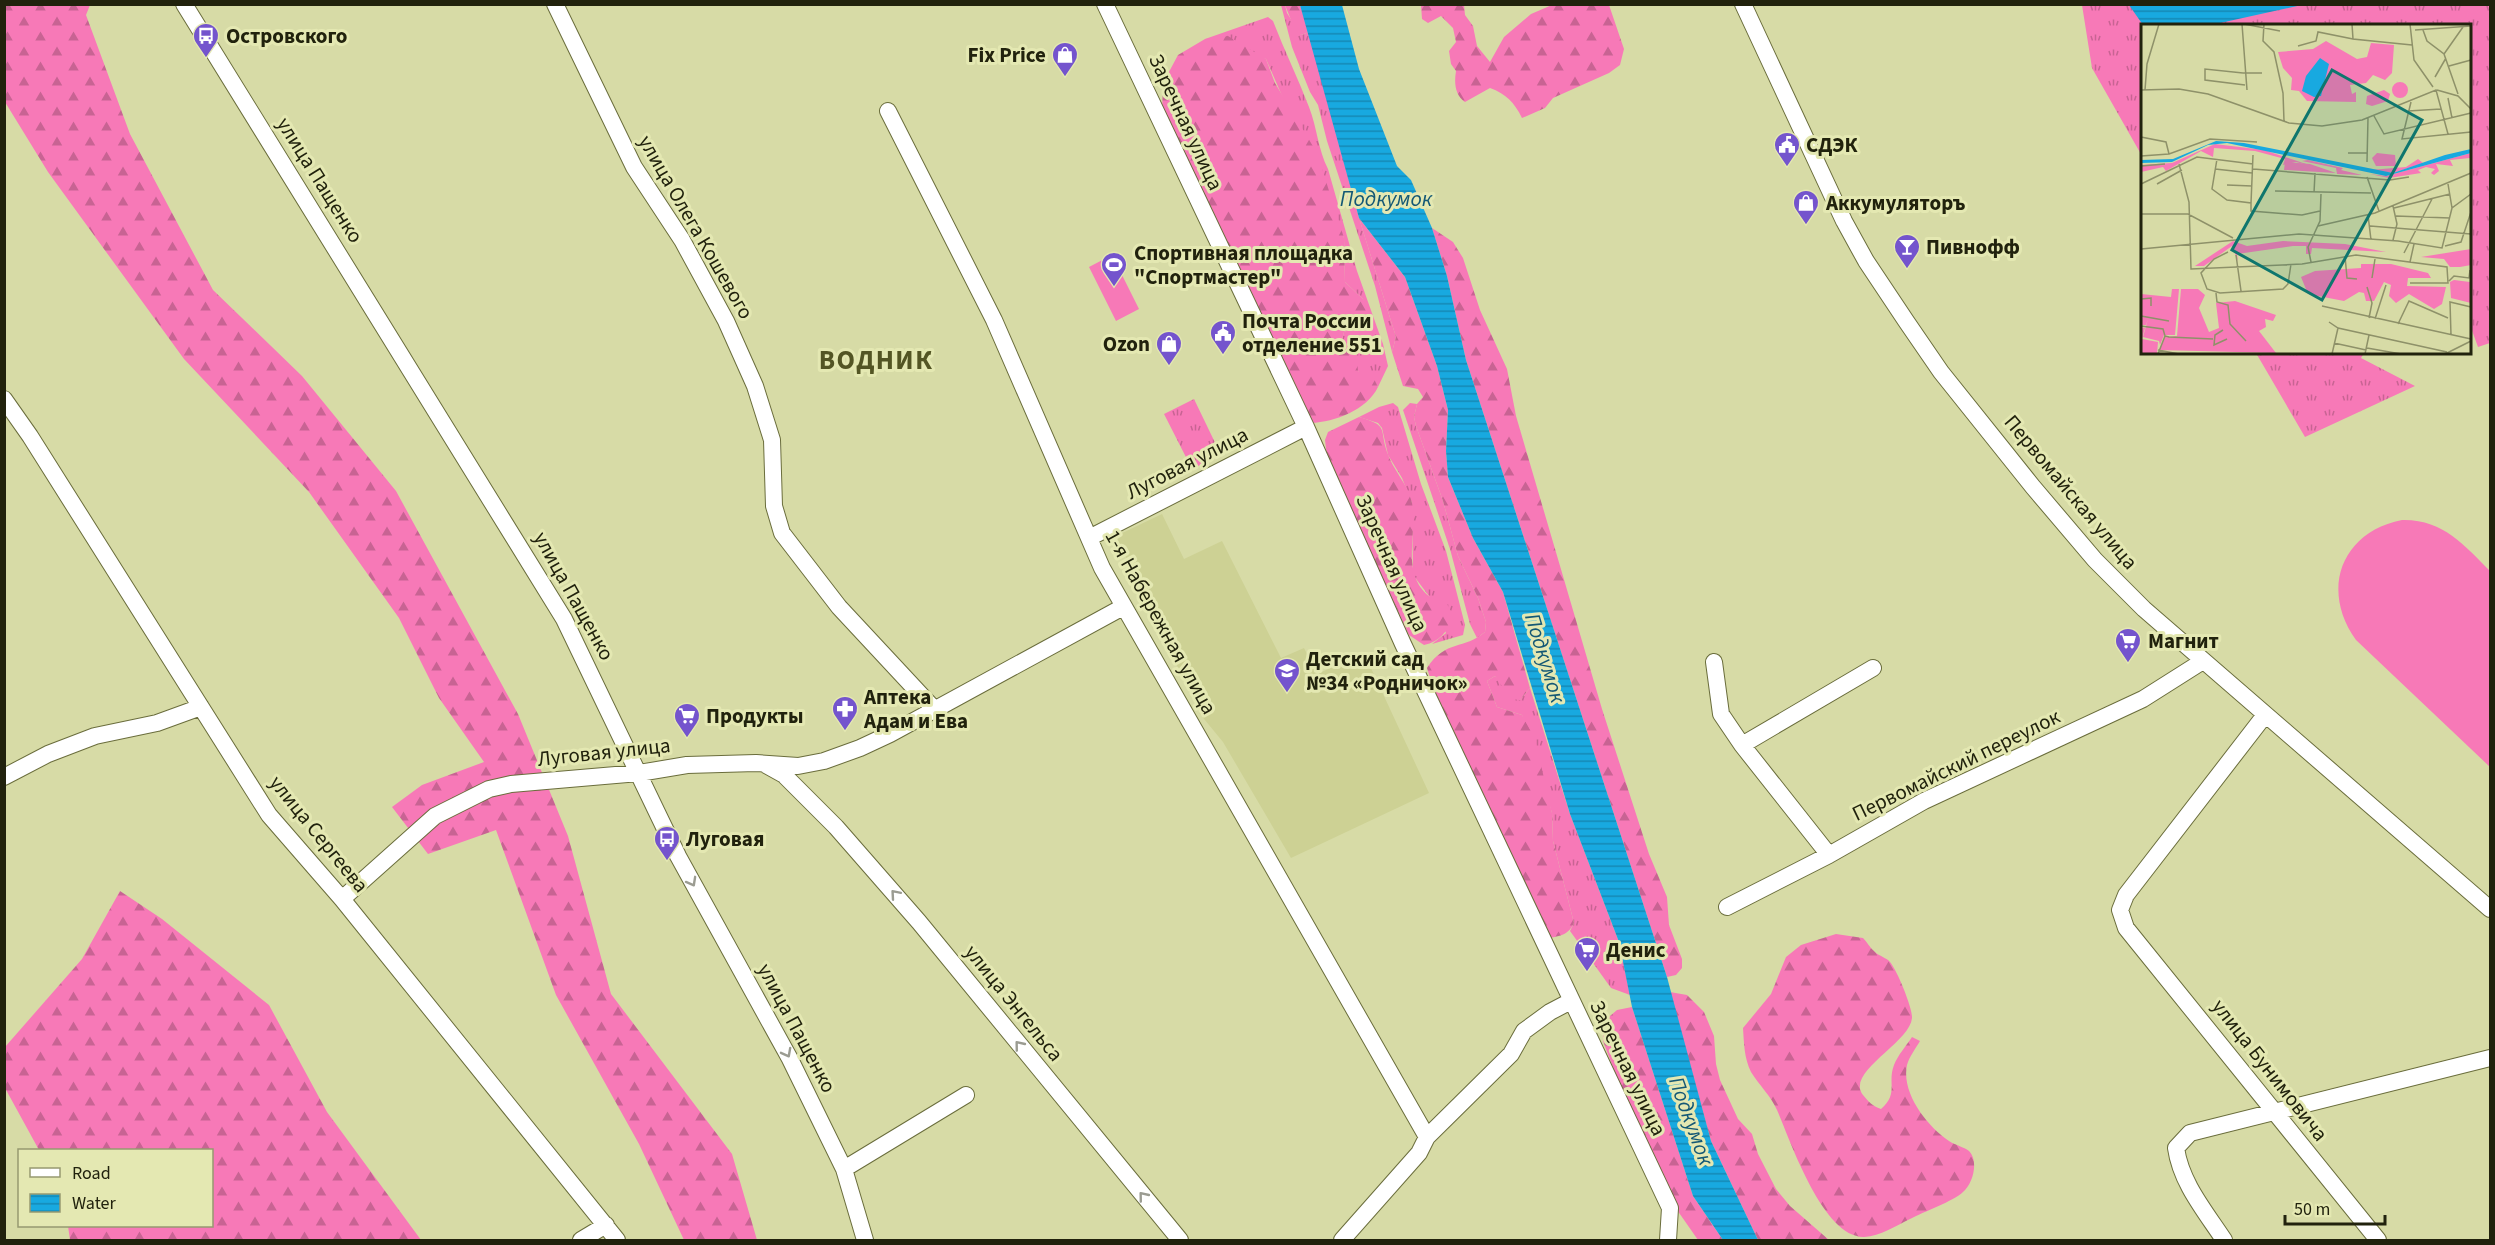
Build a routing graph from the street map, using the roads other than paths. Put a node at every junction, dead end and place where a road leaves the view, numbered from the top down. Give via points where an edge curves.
1 (184, 4) edge
2 (555, 4) edge
3 (1105, 4) edge
4 (1743, 4) edge
5 (888, 111) dead end
6 (4, 399) edge
7 (1306, 427) junction
8 (1089, 538) junction
9 (1123, 607) junction
10 (2203, 661) junction
11 (1714, 662) dead end
12 (1873, 668) dead end
13 (201, 707) junction
14 (934, 709) junction
15 (2265, 715) junction
16 (1742, 745) junction
17 (763, 764) junction
18 (807, 764) junction
19 (639, 773) junction
20 (5, 777) edge
21 (809, 798) junction
22 (1829, 855) junction
23 (342, 899) junction
24 (1727, 907) dead end
25 (2490, 909) edge
26 (1571, 1001) junction
27 (2490, 1058) edge
28 (966, 1095) dead end
29 (2273, 1112) junction
30 (1427, 1137) junction
31 (844, 1169) junction
32 (606, 1225) junction
33 (1173, 1238) edge
34 (580, 1240) edge
35 (616, 1240) edge
36 (865, 1240) edge
37 (1342, 1240) edge
38 (1668, 1240) edge
39 (2224, 1240) edge
40 (2378, 1240) edge

1 - 19 street, улица Пащенко via 545,585
2 - 14 street, улица Олега Кошевого via 634,167 682,240 726,321 772,440 774,506 783,533 840,607
3 - 7 street, Заречная улица
4 - 10 street, Первомайская улица via 1844,221 1866,261 1935,363 2095,560
5 - 8 street, 1-я Набережная улица via 994,320
6 - 13 street, улица Сергеева
7 - 8 street, Луговая улица
7 - 26 street, Заречная улица
8 - 9 street, 1-я Набережная улица
9 - 14 street, Луговая улица
9 - 30 street, 1-я Набережная улица
10 - 15 street, Первомайская улица
10 - 22 street, Первомайский переулок via 2143,699 1924,801
11 - 16 street via 1721,714
12 - 16 street
13 - 20 street via 157,723 95,736 48,754
13 - 23 street, улица Сергеева via 269,815
14 - 18 street, Луговая улица via 860,748
15 - 25 street, Первомайская улица
15 - 29 street, улица Бунимовича via 2126,895 2120,910 2126,928
16 - 22 street
17 - 18 street, Луговая улица
17 - 19 street, Луговая улица via 687,765
17 - 21 street, улица Энгельса via 784,775
18 - 21 street, улица Энгельса via 801,782
19 - 23 street, Луговая улица via 489,789 435,816
19 -> 31 street, улица Пащенко via 678,856 790,1059
33 -> 21 street, улица Энгельса via 919,922
22 - 24 street, Первомайский переулок
23 - 32 street, улица Сергеева
26 - 30 street via 1524,1031 1511,1054
26 - 38 street, Заречная улица via 1670,1208
27 - 29 street
28 - 31 street
29 - 39 street via 2190,1133 2176,1148 2183,1177
29 - 40 street, улица Бунимовича
30 - 37 street via 1419,1153
31 - 36 street, улица Пащенко
32 - 34 street
32 - 35 street, улица Сергеева

